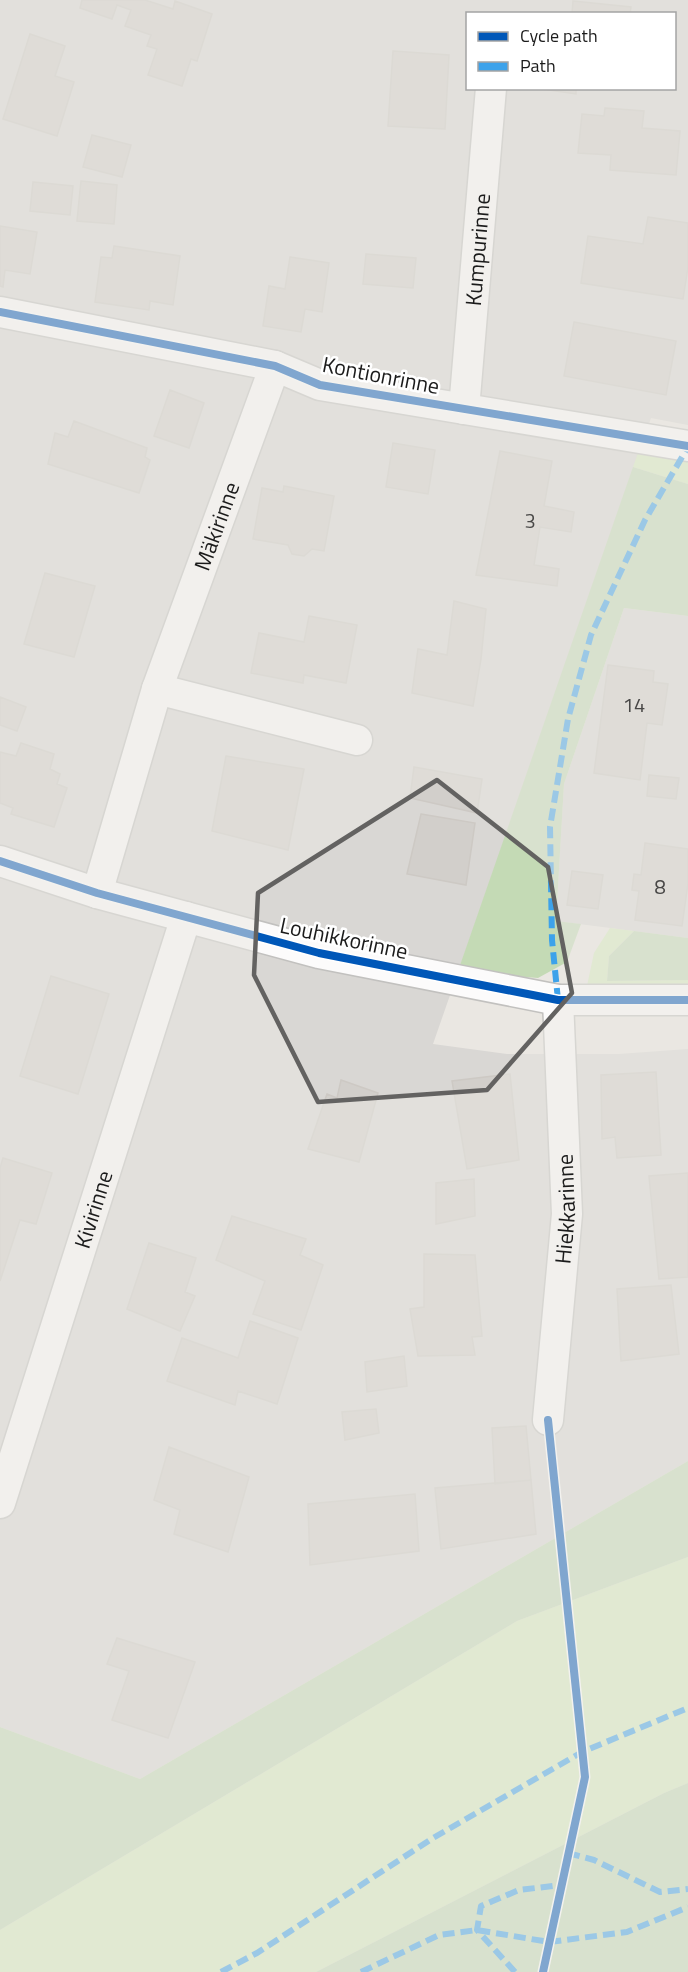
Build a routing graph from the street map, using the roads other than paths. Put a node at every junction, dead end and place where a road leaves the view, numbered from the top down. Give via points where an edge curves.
1 (491, 90) edge
2 (0, 312) edge
3 (275, 366) junction
4 (464, 409) junction
5 (688, 446) edge
6 (157, 689) junction
7 (357, 741) dead end
8 (0, 861) edge
9 (97, 892) junction
10 (186, 917) junction
11 (558, 1000) junction
12 (688, 1000) edge
13 (549, 1420) dead end
14 (0, 1503) edge

1 - 4 street, Kumpurinne
2 - 3 street, Kontionrinne
3 - 4 street, Kontionrinne via 320,385
3 - 6 street, Mäkirinne
4 - 5 street, Kontionrinne
6 - 7 street
6 - 9 street, Mäkirinne
8 - 9 street, Louhikkorinne
9 - 10 street, Louhikkorinne
10 - 11 street, Louhikkorinne via 319,953
10 - 14 street, Kivirinne
11 - 12 street, Louhikkorinne
11 - 13 street, Hiekkarinne via 567,1214

